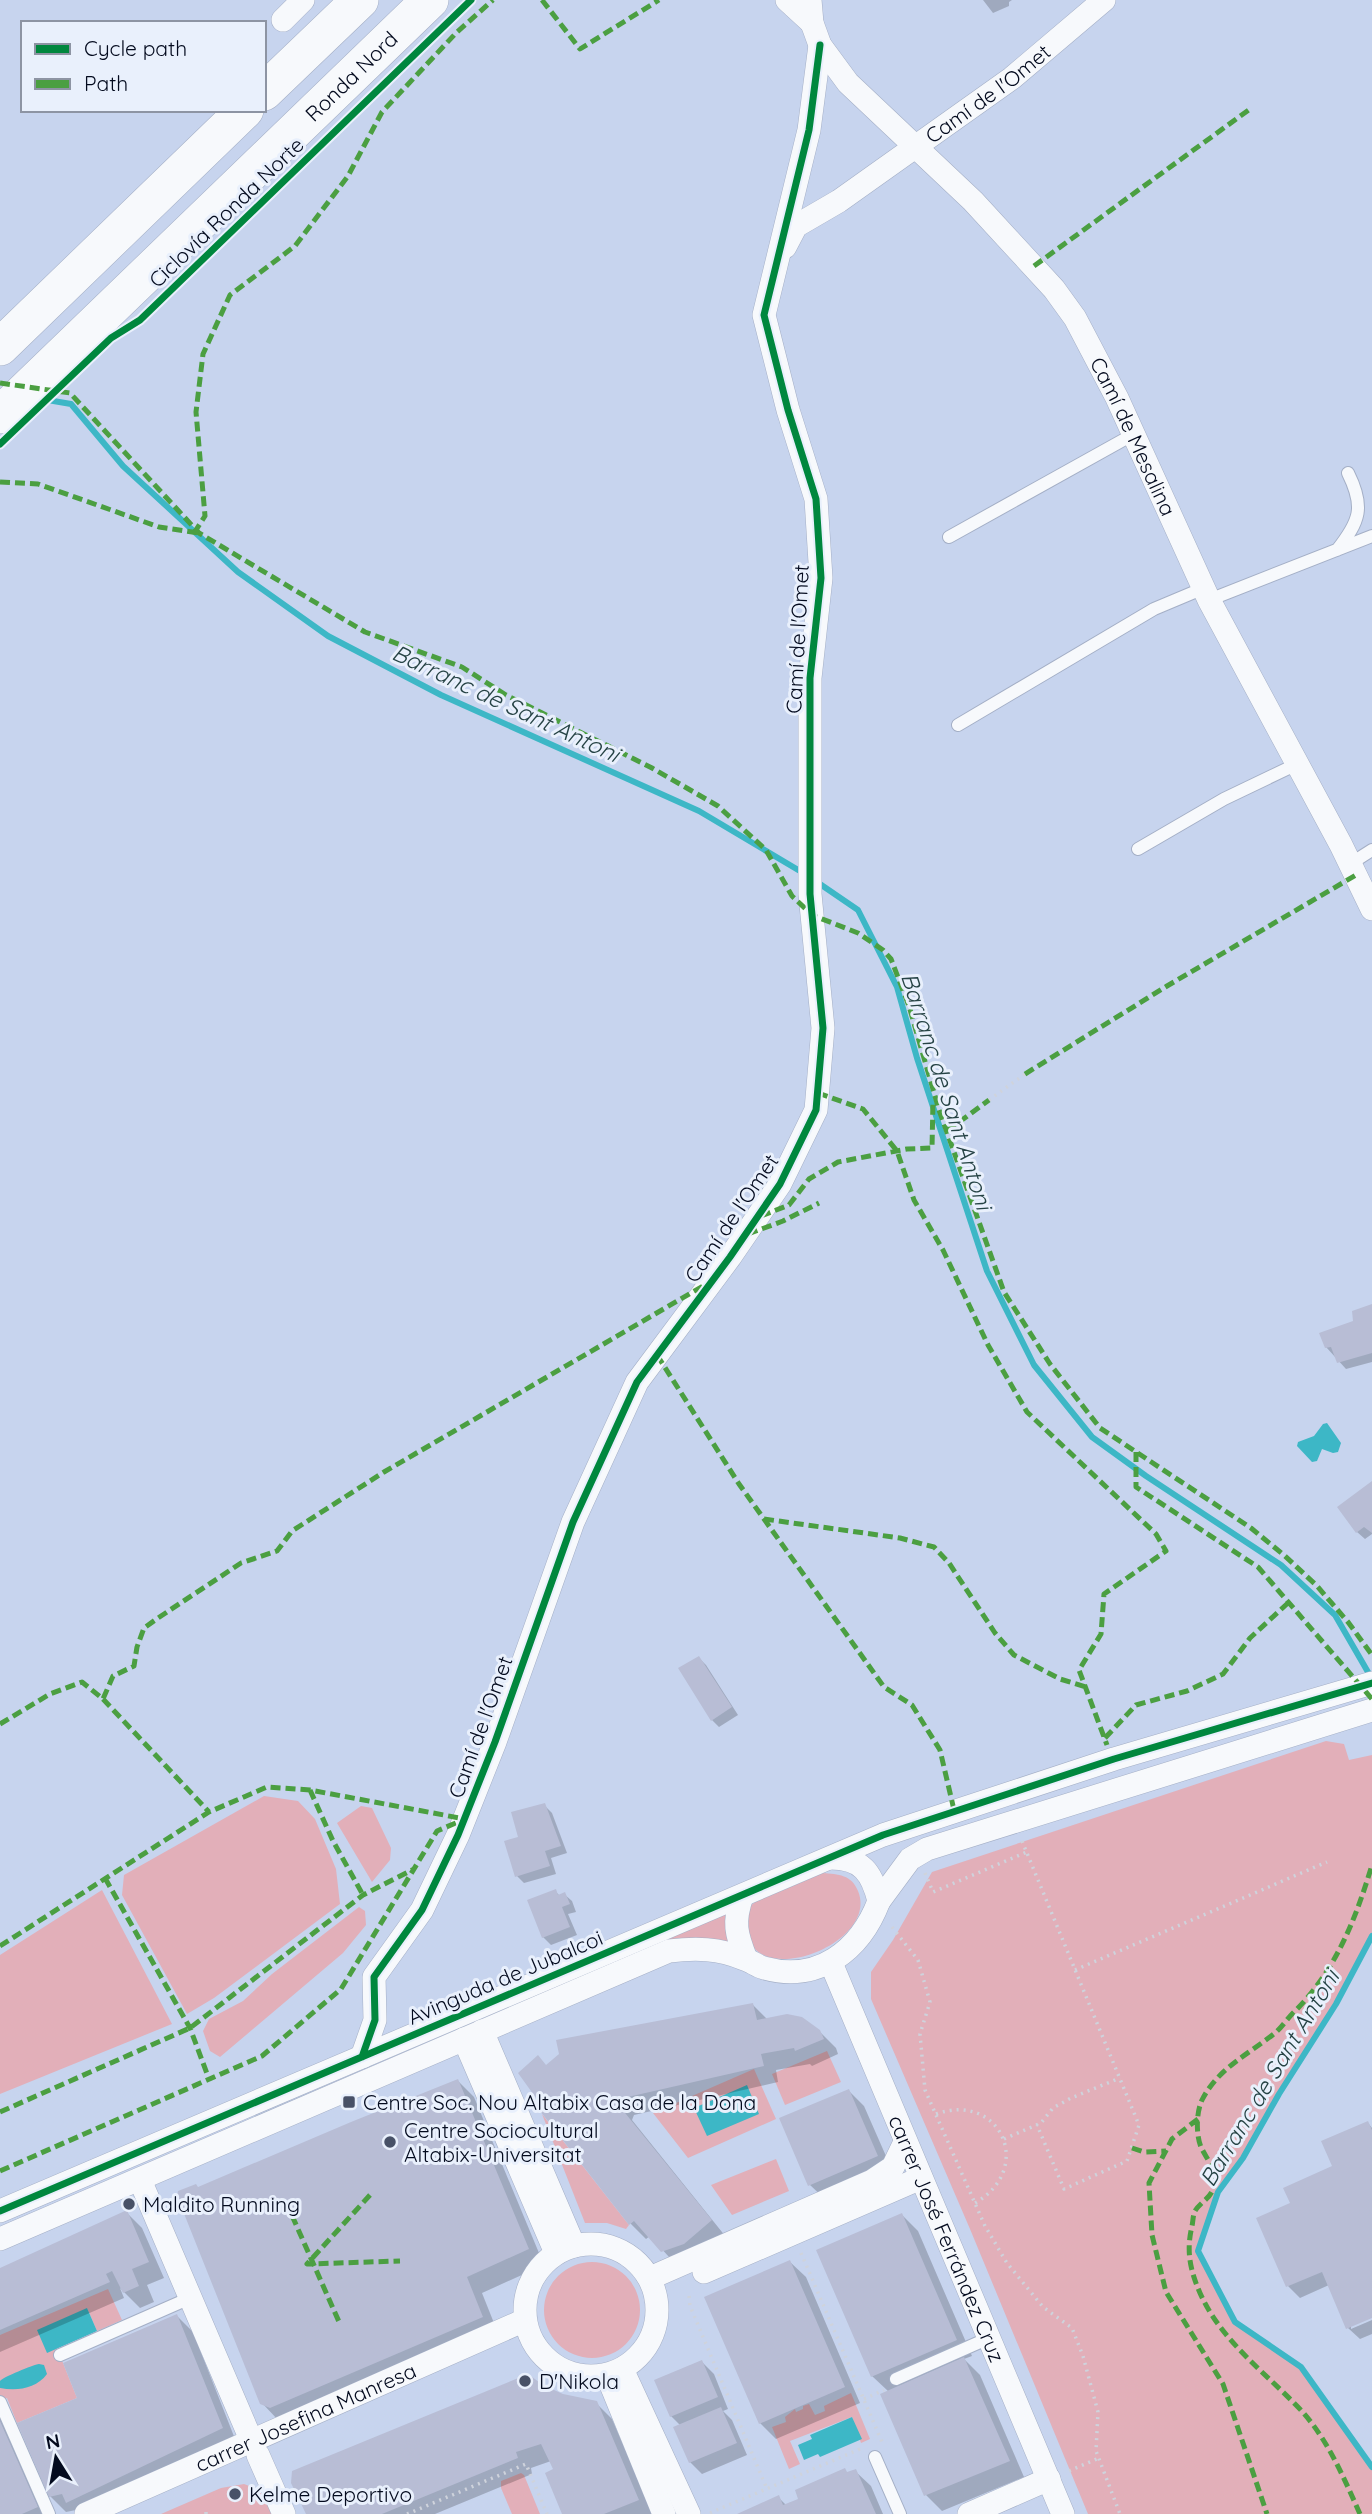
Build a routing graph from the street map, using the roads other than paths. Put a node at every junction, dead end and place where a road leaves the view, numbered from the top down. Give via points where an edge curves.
1 (303, 0) edge
2 (360, 0) edge
3 (430, 0) edge
4 (787, 0) edge
5 (810, 0) edge
6 (1104, 0) edge
7 (283, 20) dead end
8 (816, 34) junction
9 (266, 90) edge
10 (243, 112) edge
11 (914, 145) junction
12 (776, 264) junction
13 (0, 347) edge
14 (0, 415) edge
15 (1134, 435) junction
16 (1349, 473) dead end
17 (1372, 536) edge
18 (949, 537) dead end
19 (1337, 550) junction
20 (1206, 594) junction
21 (958, 724) dead end
22 (1297, 764) junction
23 (1138, 849) dead end
24 (1372, 850) edge
25 (1350, 863) junction
26 (1372, 909) edge
27 (1372, 1683) edge
28 (1372, 1710) edge
29 (831, 1858) junction
30 (741, 1896) junction
31 (879, 1901) junction
32 (746, 1959) junction
33 (831, 1963) junction
34 (374, 2007) junction
35 (421, 2032) junction
36 (473, 2035) junction
37 (362, 2057) junction
38 (905, 2142) junction
39 (921, 2178) junction
40 (140, 2180) junction
41 (878, 2197) junction
42 (933, 2206) junction
43 (0, 2211) edge
44 (0, 2239) edge
45 (565, 2249) junction
46 (653, 2285) junction
47 (190, 2298) junction
48 (527, 2328) junction
49 (989, 2338) junction
50 (60, 2355) dead end
51 (615, 2372) junction
52 (896, 2379) dead end
53 (0, 2402) edge
54 (255, 2448) junction
55 (877, 2451) road end
56 (1054, 2477) junction
57 (49, 2514) edge
58 (86, 2514) edge
59 (121, 2514) edge
60 (284, 2514) edge
61 (664, 2514) edge
62 (688, 2514) edge
63 (900, 2514) edge
64 (969, 2514) edge
65 (1063, 2514) edge

1 - 7 street
2 - 9 main road
3 - 14 main road, Ronda Nord
4 - 8 street, Camí de Mesalina
5 - 8 street, Camí de l'Omet
6 - 11 street, Camí de l'Omet via 1012,78
8 - 11 street, Camí de Mesalina via 848,83
8 - 12 street, Camí de l'Omet via 809,130
10 - 13 main road
11 - 12 street, Camí de l'Omet via 839,201 796,226
11 - 15 street, Camí de Mesalina via 1054,289 1075,318
12 - 34 street, Camí de l'Omet via 764,315 816,499 821,579 810,678 810,894 823,1028 816,1110 780,1184 637,1382 573,1522 458,1835 422,1910 374,1977
15 - 18 lane
15 - 20 street, Camí de Mesalina
16 - 19 lane via 1359,511 1353,530
17 - 19 lane
19 - 20 lane
20 - 21 lane via 1154,609
20 - 22 street, Camí de Mesalina
22 - 23 lane via 1224,799
22 - 25 street, Camí de Mesalina
24 - 25 lane
25 - 26 street, Camí de Mesalina
27 - 29 street, Avinguda de Jubalcoi via 954,1810
28 - 31 street via 927,1849 910,1859
29 - 30 street, Avinguda de Jubalcoi
29 - 31 street via 858,1863 873,1880
30 - 32 street via 737,1936
30 - 35 street, Avinguda de Jubalcoi
31 - 33 street via 849,1947
32 - 33 street, Avinguda de Jubalcoi via 775,1970 802,1971
32 - 36 street, Avinguda de Jubalcoi via 720,1950 669,1951
33 - 38 street, carrer José Ferrández Cruz
34 - 35 street via 401,2030
34 - 37 street, Camí de l'Omet via 375,2020
35 - 37 street, Avinguda de Jubalcoi
36 - 40 street, Avinguda de Jubalcoi
36 - 45 street
37 - 43 street, Avinguda de Jubalcoi
38 - 39 street, carrer José Ferrández Cruz
38 - 46 street via 893,2167 872,2181
39 - 41 street
39 - 42 street, carrer José Ferrández Cruz
40 - 44 street, Avinguda de Jubalcoi
40 - 47 street
41 - 42 street via 915,2198
41 - 46 street
42 - 49 street, carrer José Ferrández Cruz
45 - 46 street via 603,2244 618,2249 631,2256
45 - 48 street via 542,2264 533,2277 526,2293
46 - 51 street via 657,2323 652,2337 635,2360
47 - 50 lane
47 - 54 street
48 - 51 street via 539,2352 554,2365 586,2376
48 - 54 street, carrer Josefina Manresa
49 - 52 lane
49 - 56 street, carrer José Ferrández Cruz
51 - 61 street
51 - 62 street
53 - 57 lane
54 - 58 street, carrer Josefina Manresa
54 - 59 street, carrer Josefina Manresa
54 - 60 street
55 - 63 lane
56 - 64 street
56 - 65 street, carrer José Ferrández Cruz

